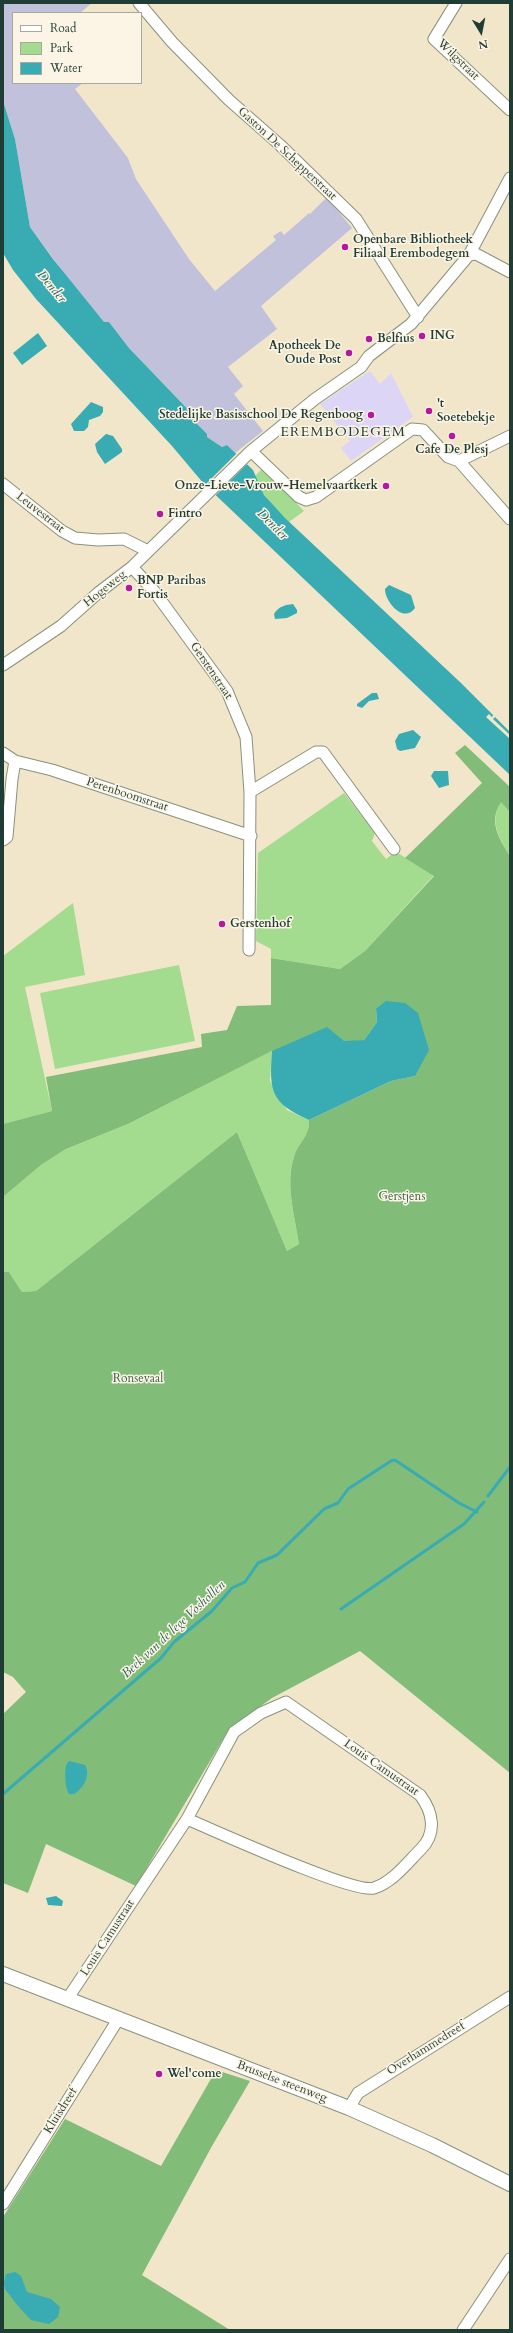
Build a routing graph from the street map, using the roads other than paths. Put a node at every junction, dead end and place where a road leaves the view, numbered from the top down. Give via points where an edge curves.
1 (139, 3) edge
2 (456, 3) edge
3 (510, 110) edge
4 (510, 178) edge
5 (469, 255) junction
6 (510, 272) edge
7 (418, 317) junction
8 (510, 436) edge
9 (247, 454) junction
10 (459, 461) junction
11 (3, 484) edge
12 (510, 519) edge
13 (148, 551) junction
14 (132, 567) junction
15 (3, 665) edge
16 (3, 753) edge
17 (15, 761) junction
18 (250, 792) junction
19 (251, 836) junction
20 (3, 840) edge
21 (394, 849) dead end
22 (249, 950) dead end
23 (187, 1818) junction
24 (3, 1974) edge
25 (510, 1997) edge
26 (68, 1998) junction
27 (119, 2018) junction
28 (349, 2108) junction
29 (510, 2184) edge
30 (3, 2204) edge
31 (510, 2259) edge
32 (463, 2330) edge

1 - 7 street, Gaston De Schepperstraat via 172,42 230,100 356,219
2 - 3 street, Wilgstraat via 434,39
4 - 5 street, Hogeweg
5 - 6 street via 476,254
5 - 7 street, Hogeweg
7 - 9 street, Hogeweg via 369,356 361,367 315,399
8 - 10 street
9 - 10 street via 306,500 316,497 412,429 423,430 448,457
9 - 13 street, Hogeweg
10 - 12 street
11 - 13 street, Leuvestraat via 62,531 75,538 124,539
13 - 14 street, Hogeweg
14 - 15 street, Hogeweg via 61,626
14 - 18 street, Gerstenstraat via 154,591 227,690 246,737
16 - 17 street, Perenboomstraat
17 - 19 street, Perenboomstraat via 52,770
17 - 20 street via 7,837
18 - 19 street, Gerstenstraat
18 - 21 street via 316,752 323,752
19 - 22 street, Gerstenstraat
23 - 23 street, Louis Camustraat via 234,1732 261,1713 286,1702 420,1795 428,1805 432,1818 427,1844 388,1882 373,1888 326,1877
23 - 26 street, Louis Camustraat
24 - 26 main road, Brusselse steenweg
25 - 28 street, Overhammedreef via 358,2093
26 - 27 main road, Brusselse steenweg
27 - 28 main road, Brusselse steenweg
27 - 30 street, Kluisdreef
28 - 29 main road, Brusselse steenweg
31 - 32 street

